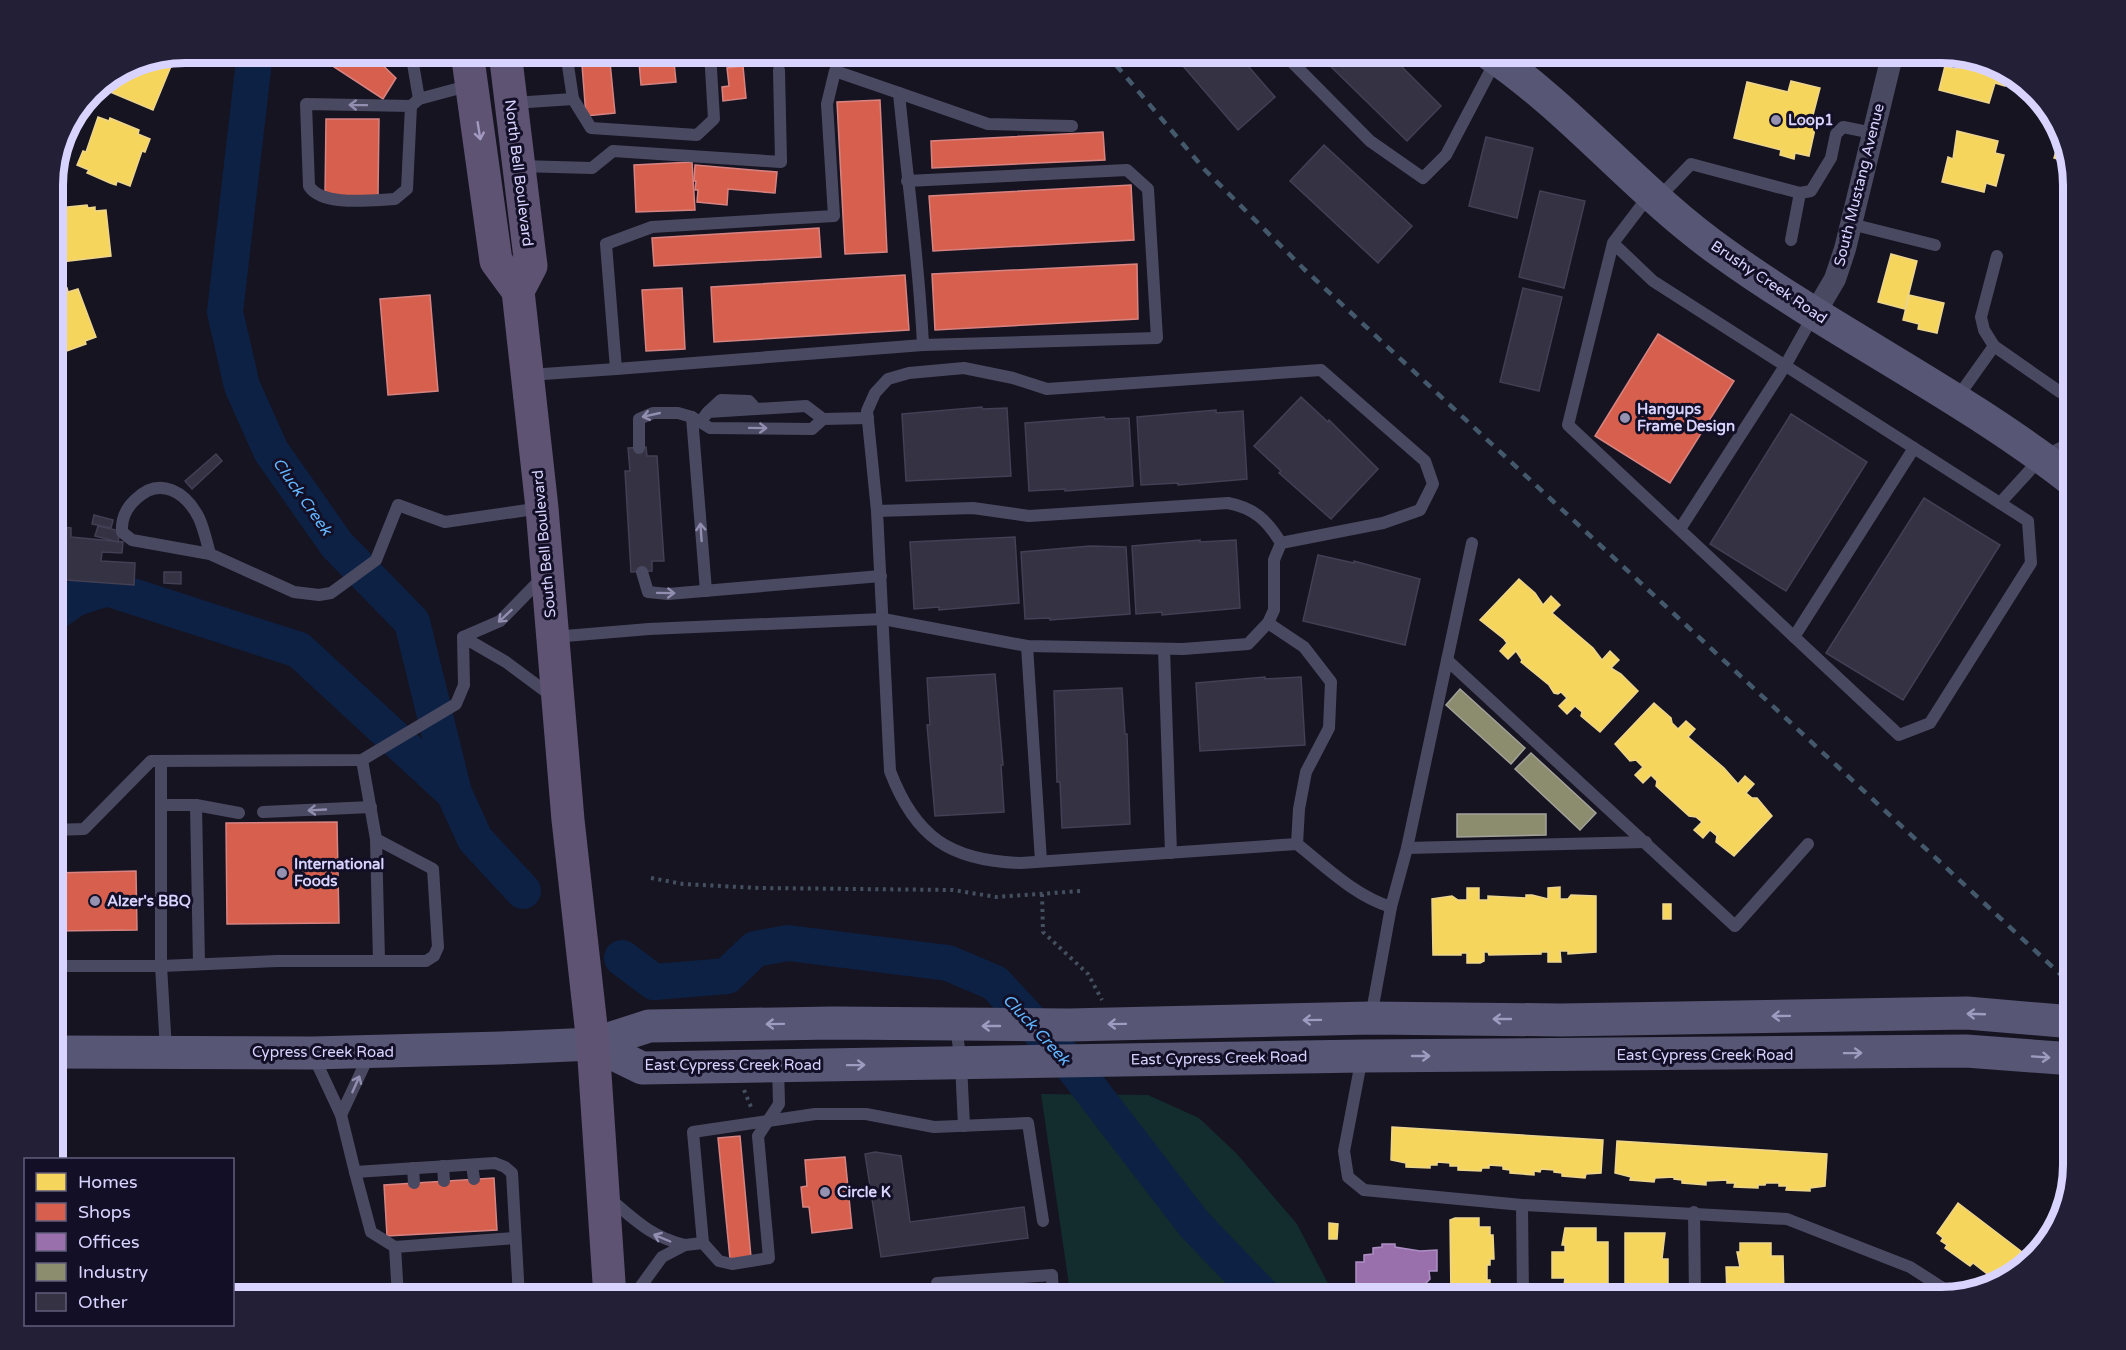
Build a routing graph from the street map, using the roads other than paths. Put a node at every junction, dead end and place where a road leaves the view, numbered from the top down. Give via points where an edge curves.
1 (412, 63) edge
2 (469, 63) edge
3 (506, 63) edge
4 (568, 63) edge
5 (711, 63) edge
6 (1293, 63) edge
7 (1489, 63) edge
8 (1501, 63) edge
9 (1890, 63) edge
10 (779, 70) dead end
11 (472, 84) junction
12 (899, 93) junction
13 (573, 99) junction
14 (415, 103) junction
15 (509, 103) junction
16 (1072, 126) dead end
17 (1873, 133) junction
18 (518, 166) junction
19 (907, 181) junction
20 (1651, 193) junction
21 (1800, 193) junction
22 (1851, 224) junction
23 (1791, 240) dead end
24 (1613, 243) junction
25 (1935, 245) dead end
26 (1996, 256) dead end
27 (518, 291) junction
28 (1815, 313) junction
29 (923, 345) junction
30 (1995, 346) junction
31 (1785, 366) junction
32 (616, 369) junction
33 (527, 375) junction
34 (2060, 392) dead end
35 (1956, 399) junction
36 (701, 417) junction
37 (868, 418) junction
38 (823, 419) junction
39 (2063, 447) edge
40 (639, 448) dead end
41 (1914, 448) junction
42 (2042, 456) junction
43 (2063, 473) edge
44 (2000, 503) junction
45 (542, 507) junction
46 (877, 511) junction
47 (1680, 530) junction
48 (1281, 543) junction
49 (1472, 543) dead end
50 (210, 554) junction
51 (642, 572) dead end
52 (546, 574) junction
53 (881, 576) junction
54 (706, 591) junction
55 (883, 619) junction
56 (1268, 623) junction
57 (1794, 636) junction
58 (463, 637) junction
59 (552, 638) junction
60 (1027, 646) junction
61 (1164, 649) junction
62 (1447, 660) junction
63 (557, 701) junction
64 (362, 760) junction
65 (161, 762) junction
66 (163, 805) junction
67 (196, 805) junction
68 (371, 807) junction
69 (263, 812) dead end
70 (239, 813) dead end
71 (63, 830) edge
72 (376, 839) junction
73 (1646, 842) junction
74 (1297, 844) junction
75 (1808, 844) dead end
76 (1407, 848) junction
77 (1171, 853) junction
78 (1041, 861) junction
79 (1391, 907) junction
80 (379, 961) junction
81 (199, 964) junction
82 (63, 966) edge
83 (161, 966) junction
84 (1371, 1018) junction
85 (2063, 1021) edge
86 (956, 1026) junction
87 (593, 1044) junction
88 (166, 1051) junction
89 (63, 1052) edge
90 (370, 1052) junction
91 (312, 1053) junction
92 (1363, 1056) junction
93 (2063, 1058) edge
94 (961, 1064) junction
95 (778, 1066) junction
96 (342, 1115) junction
97 (771, 1119) junction
98 (964, 1126) junction
99 (472, 1165) junction
100 (443, 1166) junction
101 (413, 1168) junction
102 (356, 1172) junction
103 (474, 1179) dead end
104 (444, 1181) dead end
105 (414, 1183) dead end
106 (602, 1192) junction
107 (1522, 1205) junction
108 (1695, 1212) junction
109 (1043, 1221) dead end
110 (515, 1239) junction
111 (703, 1243) junction
112 (685, 1245) junction
113 (395, 1247) junction
114 (397, 1287) edge
115 (518, 1287) edge
116 (609, 1287) edge
117 (641, 1287) edge
118 (937, 1287) edge
119 (1053, 1287) edge
120 (1523, 1287) edge
121 (1695, 1287) edge
122 (1941, 1287) edge

1 - 14 lane
2 - 11 main road
3 - 15 main road, North Bell Boulevard
4 - 13 lane
5 - 13 lane via 714,119 697,135 591,128
6 - 7 lane via 1370,141 1423,178 1446,155
8 - 20 main road, Brushy Creek Road via 1559,109
9 - 17 street, South Mustang Avenue
10 - 18 lane via 782,162 613,152 592,168
11 - 14 lane
11 -> 27 main road via 496,261
12 - 16 lane via 988,123
12 - 19 lane
12 - 32 lane via 835,71 827,104 834,216 652,227 606,244
13 - 15 lane
14 -> 14 lane via 306,104 309,186 319,197 348,200 402,196 407,189
15 - 18 main road, North Bell Boulevard
17 - 21 lane via 1843,127 1836,134 1831,158 1821,178 1811,191
17 - 22 street, South Mustang Avenue
18 - 27 main road, North Bell Boulevard via 531,266
19 - 29 lane via 920,275
19 - 29 lane via 1127,170 1148,189 1157,338
20 - 21 lane via 1667,189 1691,164
20 - 24 lane
20 - 28 main road, Brushy Creek Road via 1722,253
21 - 23 lane
22 - 25 lane
22 - 28 street, South Mustang Avenue via 1835,279
24 - 31 lane via 1653,281
24 - 47 lane via 1568,425
26 - 30 lane via 1981,317
27 - 33 main road, South Bell Boulevard
28 - 31 lane
28 - 35 main road, Brushy Creek Road
29 - 32 lane
30 - 34 lane
30 - 35 lane
31 - 41 lane
31 - 47 lane
32 - 33 lane
33 - 45 main road, South Bell Boulevard
35 - 42 main road, Brushy Creek Road
36 - 38 lane via 806,406
36 -> 38 lane via 710,428 812,429
36 -> 40 lane via 653,413 639,419
54 -> 36 lane
37 - 38 lane
37 - 46 lane
37 - 48 lane via 875,393 888,379 909,373 964,368 1047,389 1321,370 1425,461 1433,484 1420,510 1383,523
39 - 42 lane
41 - 44 lane
41 - 57 lane
42 - 43 main road, Brushy Creek Road
42 - 44 lane
44 - 57 lane via 2028,521 2031,563 1930,723 1899,735
45 - 50 lane via 446,522 398,505 376,560 331,593 320,595 294,592
45 - 52 main road, South Bell Boulevard
46 - 48 lane via 973,508 1029,516 1228,503 1258,514
46 - 53 lane
47 - 57 lane
48 - 56 lane via 1274,560 1274,610
49 - 62 lane
50 - 50 lane via 132,540 122,532 121,521 128,506 143,492 157,486 173,490 199,517
51 -> 54 lane via 648,592
52 -> 58 lane via 500,621
52 - 59 main road, South Bell Boulevard
53 - 54 lane
53 - 55 lane
55 - 59 lane via 649,629
55 - 60 lane
55 - 78 lane via 890,771 914,819 942,846 962,854 1001,862
56 - 61 lane via 1248,644
56 - 74 lane via 1304,647 1331,682 1329,728 1306,772
58 - 63 lane via 506,662
58 - 64 lane via 464,685 456,704
59 - 63 main road, South Bell Boulevard
60 - 61 lane
60 - 78 lane
61 - 77 lane
62 - 73 lane
62 - 76 lane
63 - 87 main road, South Bell Boulevard
64 - 65 lane
64 - 68 lane
65 - 66 lane
65 - 71 lane via 151,761 84,829
66 - 67 lane
66 - 83 lane
67 - 70 lane
67 - 81 lane
68 -> 69 lane
68 - 72 lane
72 - 80 lane
72 - 80 lane via 433,869 438,947 426,961
73 - 75 lane via 1735,926
73 - 76 lane
74 - 77 lane
74 - 79 lane via 1346,883 1377,903
76 - 79 lane
77 - 78 lane
79 - 84 lane
80 - 81 lane
81 - 83 lane
82 - 83 lane
83 - 88 lane
85 -> 84 main road via 1967,1013 1561,1020
84 -> 86 main road
84 - 92 main road
86 -> 87 main road via 649,1026
86 - 94 lane
87 - 90 main road, Cypress Creek Road
87 - 95 main road, East Cypress Creek Road via 642,1068
87 - 106 main road, South Bell Boulevard
88 - 89 main road, Cypress Creek Road
88 - 91 main road, Cypress Creek Road
90 - 91 main road, Cypress Creek Road
96 -> 90 lane
91 - 96 lane
92 -> 93 main road, East Cypress Creek Road via 1966,1051
92 - 94 main road, East Cypress Creek Road
92 - 107 lane via 1344,1151 1348,1177 1364,1190
95 -> 94 main road, East Cypress Creek Road
94 - 98 lane
95 - 97 lane via 779,1104
96 - 102 lane
97 - 98 lane via 866,1114 934,1127
97 - 111 lane via 693,1132
97 - 111 lane via 758,1136 769,1258 732,1264 719,1261
98 - 109 lane via 1028,1123
99 - 100 lane
99 - 103 lane
99 - 110 lane via 495,1163 512,1173
100 - 101 lane
100 - 104 lane
101 - 102 lane
101 - 105 lane
102 - 113 lane via 371,1232
112 -> 106 lane via 662,1239 643,1228
106 - 116 main road, South Bell Boulevard
107 - 108 lane
107 - 120 lane
108 - 121 lane
108 - 122 lane via 1787,1219 1910,1267
110 - 113 lane via 419,1239
110 - 115 lane
111 - 112 lane
112 - 117 lane via 662,1257
113 - 114 lane
118 - 119 lane via 937,1283 1052,1275

